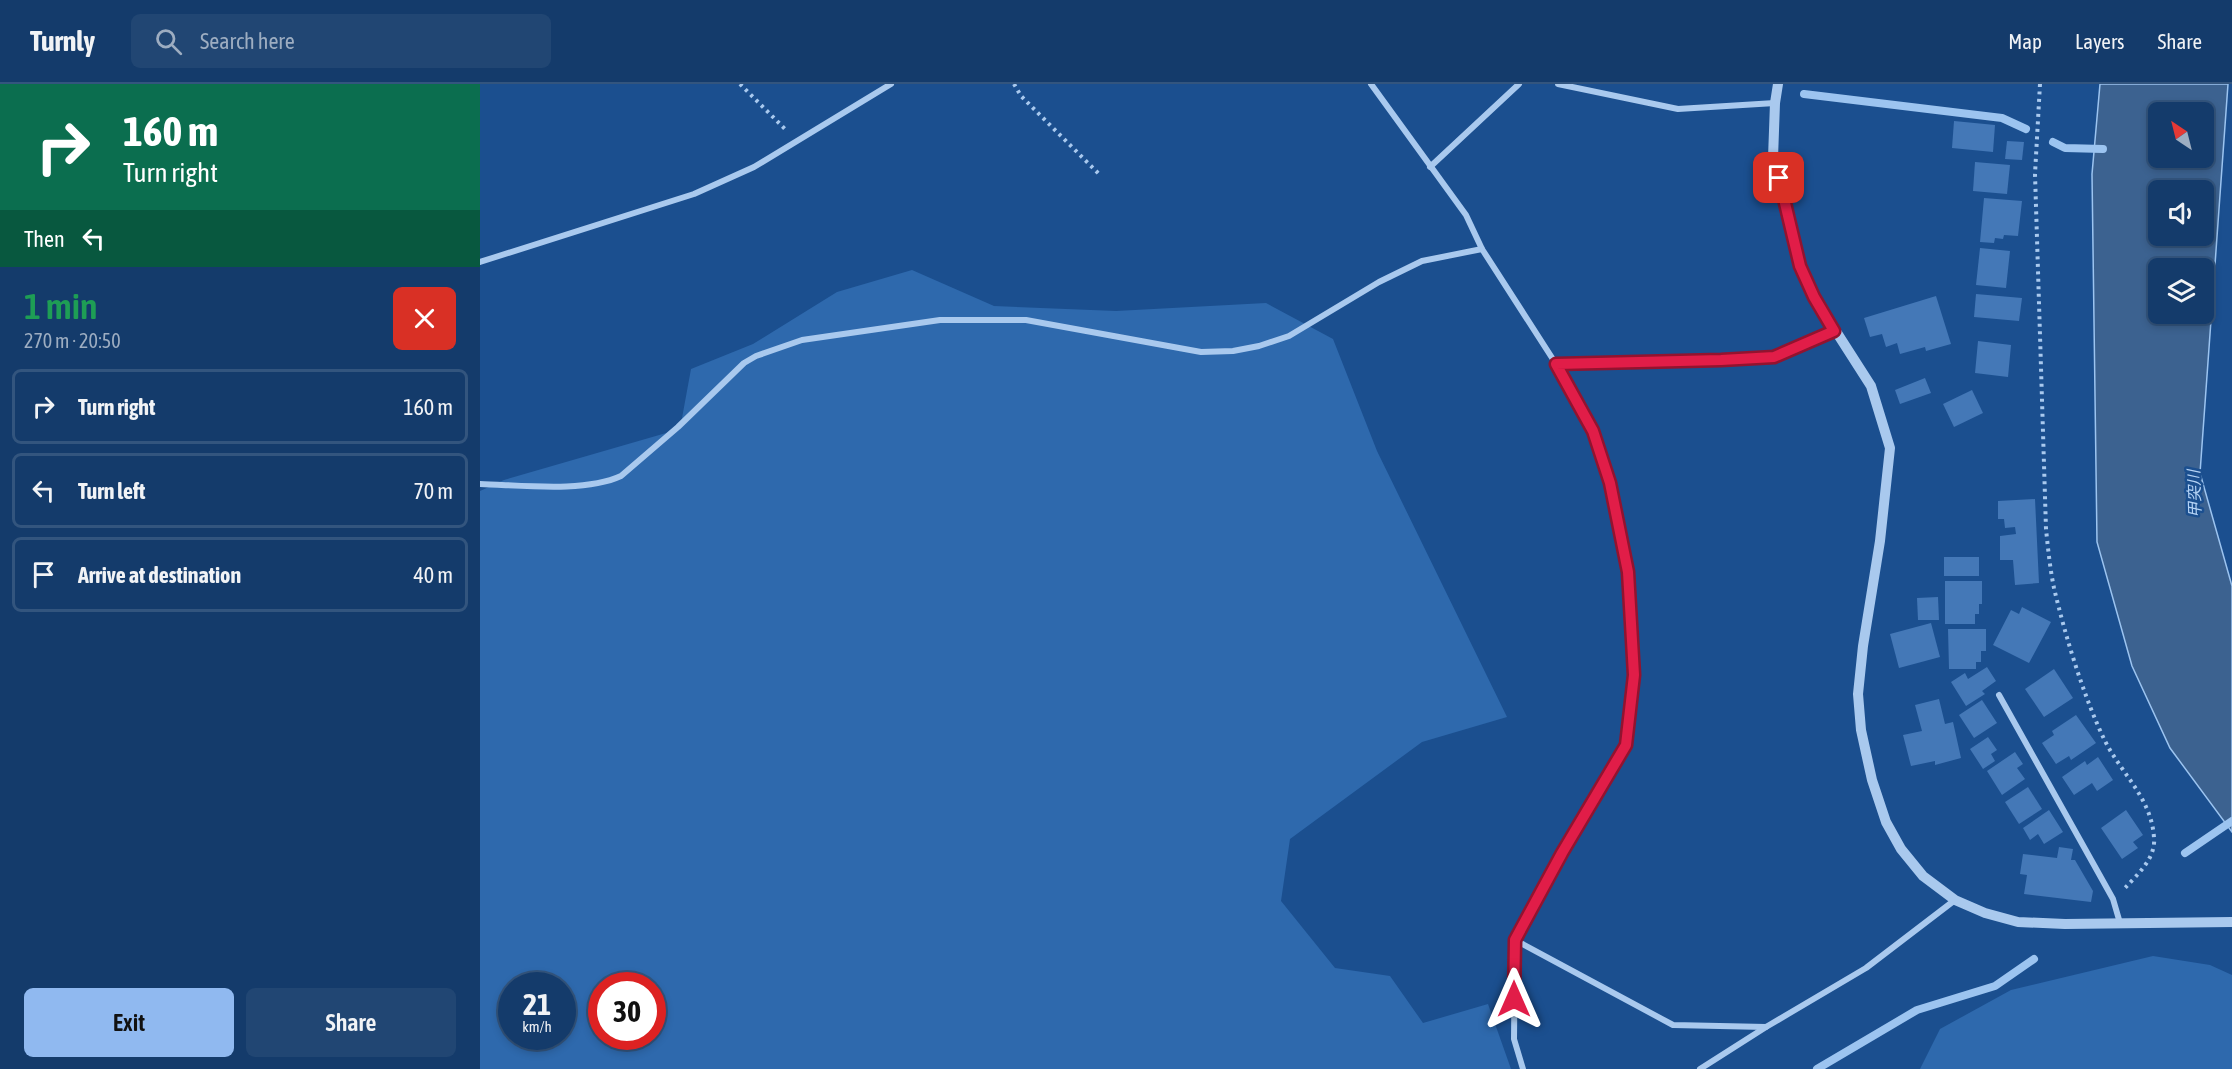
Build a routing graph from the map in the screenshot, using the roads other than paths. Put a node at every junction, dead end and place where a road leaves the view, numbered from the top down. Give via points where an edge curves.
1 (891, 84) edge
2 (1371, 84) edge
3 (1519, 84) edge
4 (1558, 84) edge
5 (1778, 84) edge
6 (1775, 103) junction
7 (1430, 167) junction
8 (1482, 249) junction
9 (480, 262) edge
10 (1834, 331) junction
11 (1556, 364) junction
12 (480, 484) edge
13 (1999, 696) dead end
14 (1955, 900) junction
15 (2232, 922) edge
16 (2120, 923) junction
17 (1515, 940) junction
18 (1766, 1027) junction
19 (1523, 1069) edge
20 (1700, 1069) edge

1 - 9 street via 754,167 694,194
2 - 7 street
3 - 7 street
4 - 6 street via 1678,109
5 - 6 street
6 - 10 street via 1773,158 1800,266
7 - 8 street via 1466,215
8 - 11 street
8 - 12 street via 1422,261 1289,336 1233,351 1201,352 1026,320 940,320 802,340 744,363 678,427 610,481 580,486
10 - 11 street via 1774,357
10 - 14 street via 1871,386 1890,448 1858,694 1861,730 1886,822 1923,876
11 - 17 street via 1593,431 1610,483 1628,572 1634,675 1626,745
13 - 16 street via 2114,899
14 - 16 street via 2018,922
14 - 18 street via 1866,968
15 - 16 street
17 - 18 street via 1673,1025
17 - 19 street via 1514,1039
18 - 20 street

